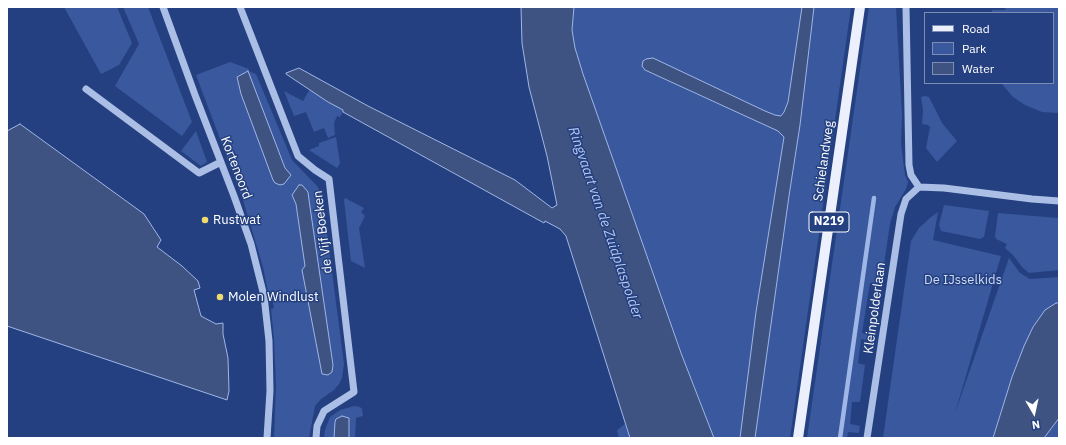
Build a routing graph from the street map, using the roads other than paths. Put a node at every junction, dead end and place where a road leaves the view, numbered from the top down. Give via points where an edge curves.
1 (163, 7) edge
2 (240, 7) edge
3 (860, 7) edge
4 (906, 7) edge
5 (86, 89) dead end
6 (221, 162) junction
7 (919, 187) junction
8 (1059, 201) edge
9 (267, 438) edge
10 (316, 438) edge
11 (798, 438) edge
12 (867, 438) edge

1 - 6 street, Kortenoord
2 - 10 street, de Vijf Boeken via 298,156 329,179 354,392 324,412 317,426
3 - 11 main road, Schielandweg / N219
4 - 7 street via 909,164 911,175
5 - 6 street via 199,173
6 - 9 street, Kortenoord via 251,244 264,296 269,341 270,391
7 - 8 street
7 - 12 street, Kleinpolderlaan via 906,199 901,214

